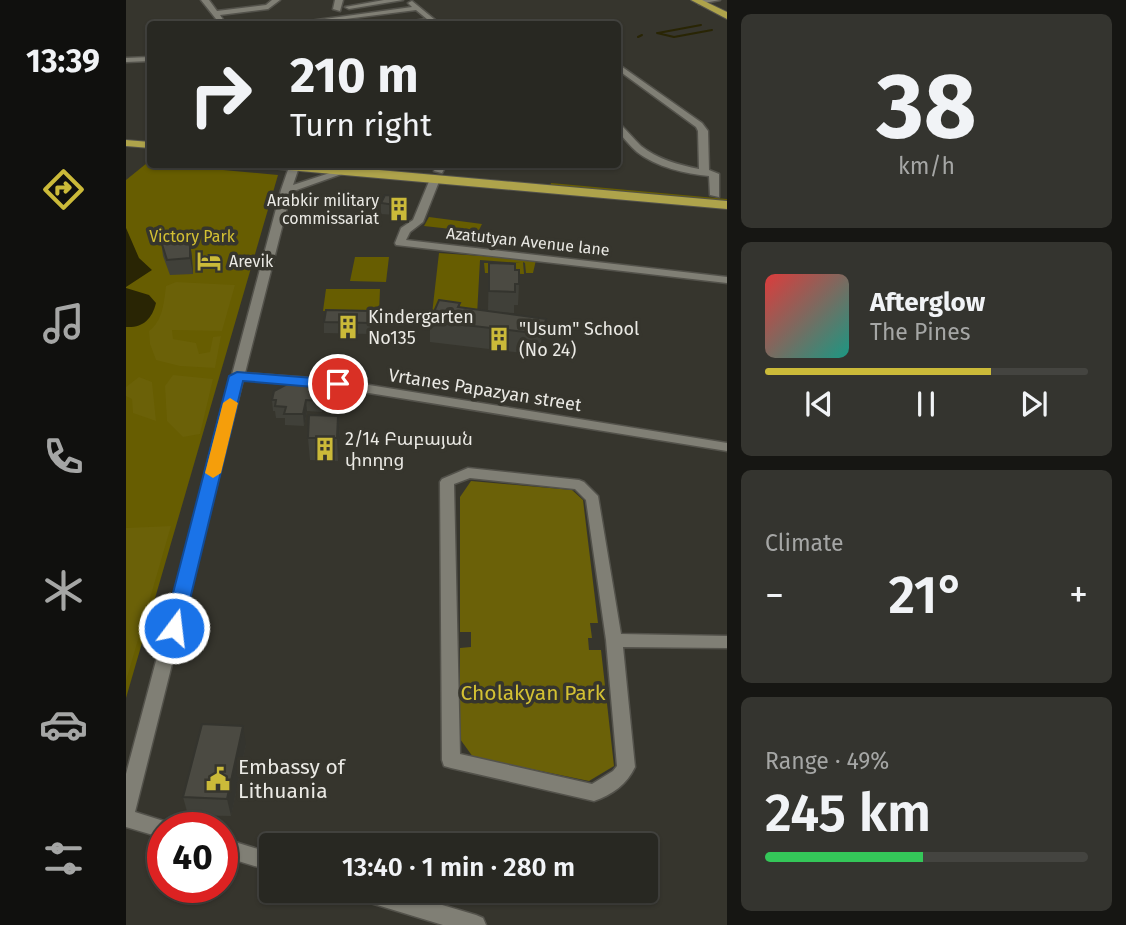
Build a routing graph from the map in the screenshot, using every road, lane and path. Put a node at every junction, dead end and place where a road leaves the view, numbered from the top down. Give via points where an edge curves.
1 (205, 0) edge
2 (276, 0) edge
3 (339, 0) edge
4 (399, 0) edge
5 (408, 0) edge
6 (716, 0) edge
7 (700, 1) edge
8 (418, 8) junction
9 (337, 9) junction
10 (215, 13) junction
11 (727, 16) edge
12 (221, 21) edge
13 (304, 21) edge
14 (319, 21) edge
15 (430, 21) edge
16 (147, 58) edge
17 (126, 60) edge
18 (621, 68) edge
19 (621, 129) edge
20 (126, 143) edge
21 (147, 145) edge
22 (126, 152) edge
23 (147, 155) edge
24 (294, 168) edge
25 (315, 168) edge
26 (404, 168) edge
27 (345, 171) junction
28 (439, 172) edge
29 (704, 173) junction
30 (286, 190) junction
31 (721, 195) edge
32 (727, 205) edge
33 (727, 280) edge
34 (237, 376) junction
35 (727, 447) edge
36 (614, 640) junction
37 (727, 642) edge
38 (126, 810) edge
39 (126, 818) edge
40 (147, 824) edge
41 (238, 852) edge
42 (259, 858) edge
43 (404, 903) edge
44 (476, 925) edge

1 - 10 street
2 - 10 street via 268,7
3 - 9 street
4 - 9 street
5 - 8 street
6 - 7 street
7 - 11 main road
8 - 14 street
8 - 15 street
9 - 13 street via 304,15
10 - 12 street
16 - 17 street
18 - 29 street via 696,121 702,131
19 - 29 street via 633,144 659,160
20 - 21 main road
22 - 23 main road
24 - 30 street
25 - 27 main road
26 - 28 main road
27 - 28 main road
27 - 30 street
28 - 31 main road
28 - 32 main road
28 - 33 street, Azatutyan Avenue lane via 418,222 405,230 400,243
29 - 31 street via 714,174
30 - 34 street
34 - 35 street, Vrtanes Papazyan street via 338,384
34 - 38 street
36 - 36 street via 626,767 620,777 594,793 451,760 447,482 468,472 579,485 593,499
36 - 37 street
39 - 40 street
41 - 42 street
43 - 44 street

